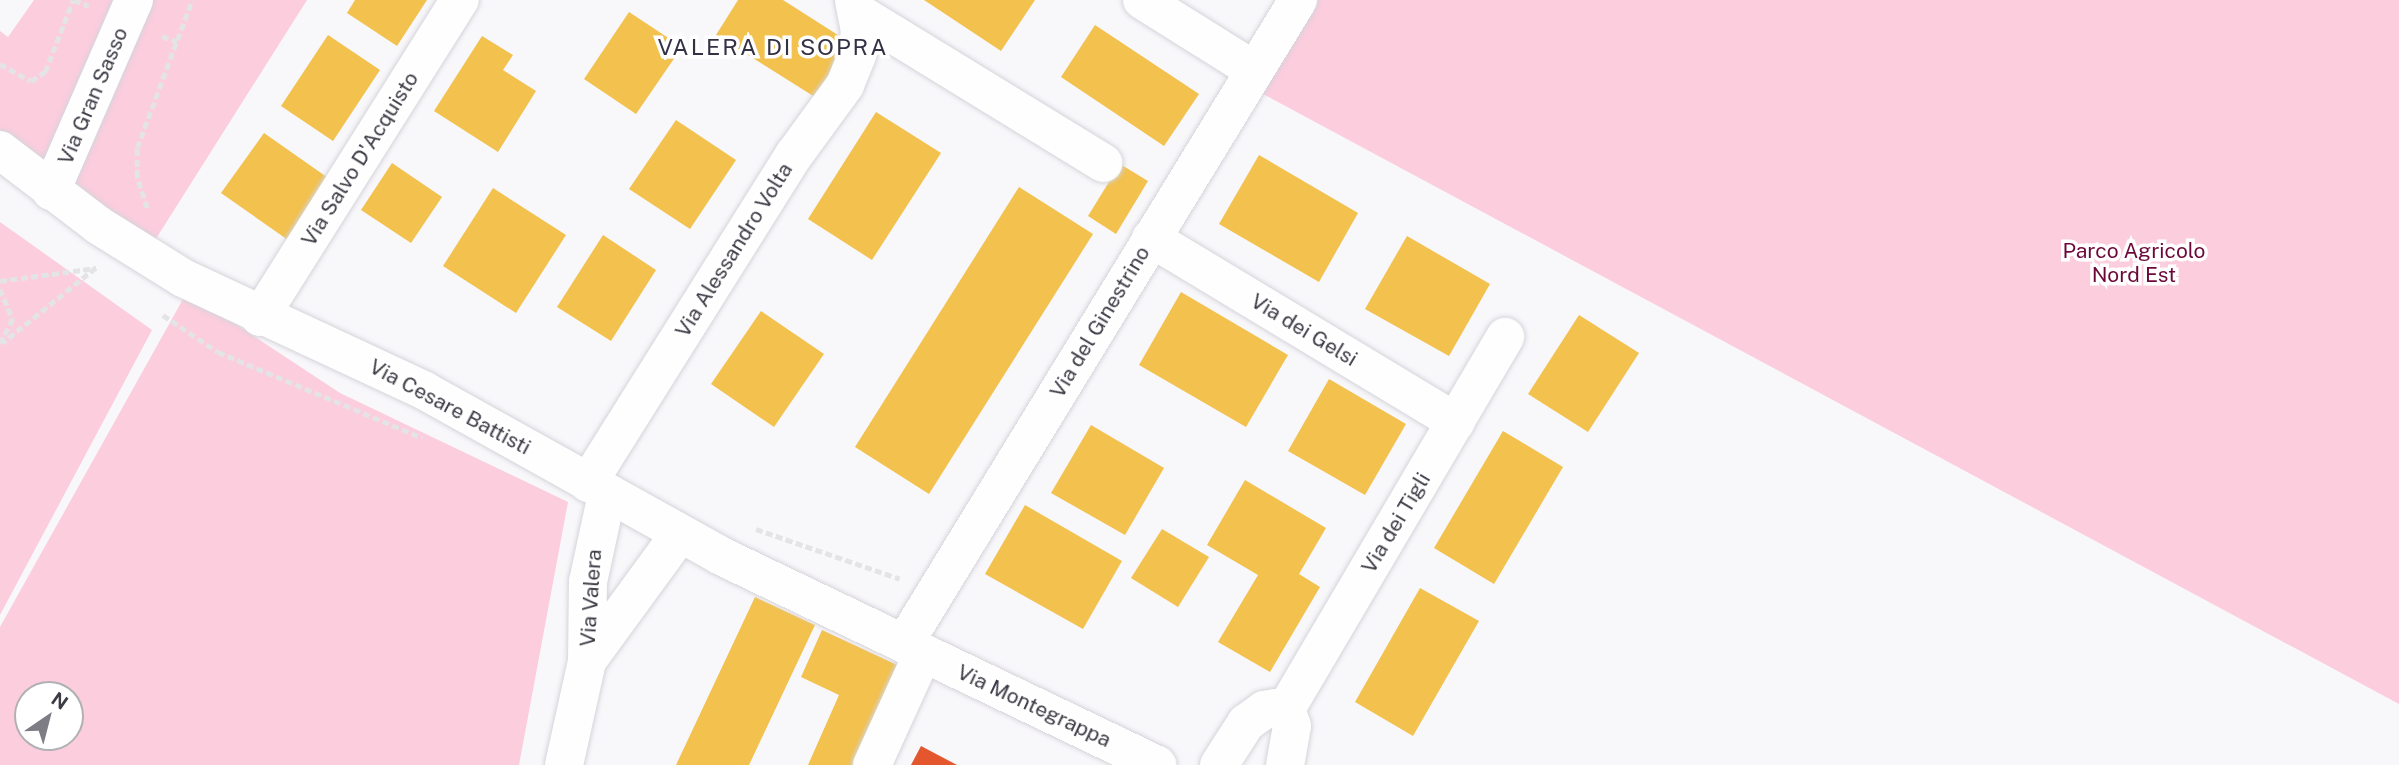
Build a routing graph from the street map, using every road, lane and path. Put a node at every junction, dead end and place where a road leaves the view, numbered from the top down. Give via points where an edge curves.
1 (73, 0) edge
2 (134, 0) edge
3 (192, 0) edge
4 (460, 0) edge
5 (1142, 0) edge
6 (1298, 0) edge
7 (856, 6) edge
8 (0, 64) edge
9 (1254, 70) junction
10 (0, 150) edge
11 (1102, 163) dead end
12 (51, 191) junction
13 (1151, 239) junction
14 (141, 253) junction
15 (0, 281) edge
16 (0, 289) edge
17 (260, 317) junction
18 (1505, 337) dead end
19 (1, 344) edge
20 (1456, 422) junction
21 (598, 489) junction
22 (679, 535) junction
23 (913, 648) junction
24 (587, 661) junction
25 (1286, 709) junction
26 (564, 765) edge
27 (872, 765) edge
28 (1157, 765) edge
29 (1219, 765) edge
30 (1285, 765) edge

1 - 8 path via 45,72 30,81
2 - 12 street, Via Gran Sasso
3 - 14 path via 137,148 141,194 159,224
4 - 17 street, Via Salvo D'Acquisto
5 - 9 street
6 - 9 street, Via del Ginestrino
7 - 11 street, Via Alessandro Volta
7 - 21 street, Via Alessandro Volta via 858,55 845,85 794,155
9 - 13 street, Via del Ginestrino
10 - 12 street, Via Cesare Battisti
12 - 14 street, Via Cesare Battisti
13 - 20 street, Via dei Gelsi
13 - 23 street, Via del Ginestrino
14 - 17 street, Via Cesare Battisti
15 - 19 path via 96,268
16 - 19 path via 13,319
17 - 21 street, Via Cesare Battisti via 404,380
18 - 20 street, Via dei Tigli
20 - 25 street, Via dei Tigli
21 - 22 street, Via Cesare Battisti
21 - 24 street, Via Valera via 588,582
22 - 23 street, Via Cesare Battisti
22 - 24 street, Via Valera
23 - 27 street, Via del Ginestrino
23 - 28 street, Via Montegrappa
24 - 26 street, Via Valera
25 - 29 street via 1269,708 1253,717
25 - 30 street via 1292,737

